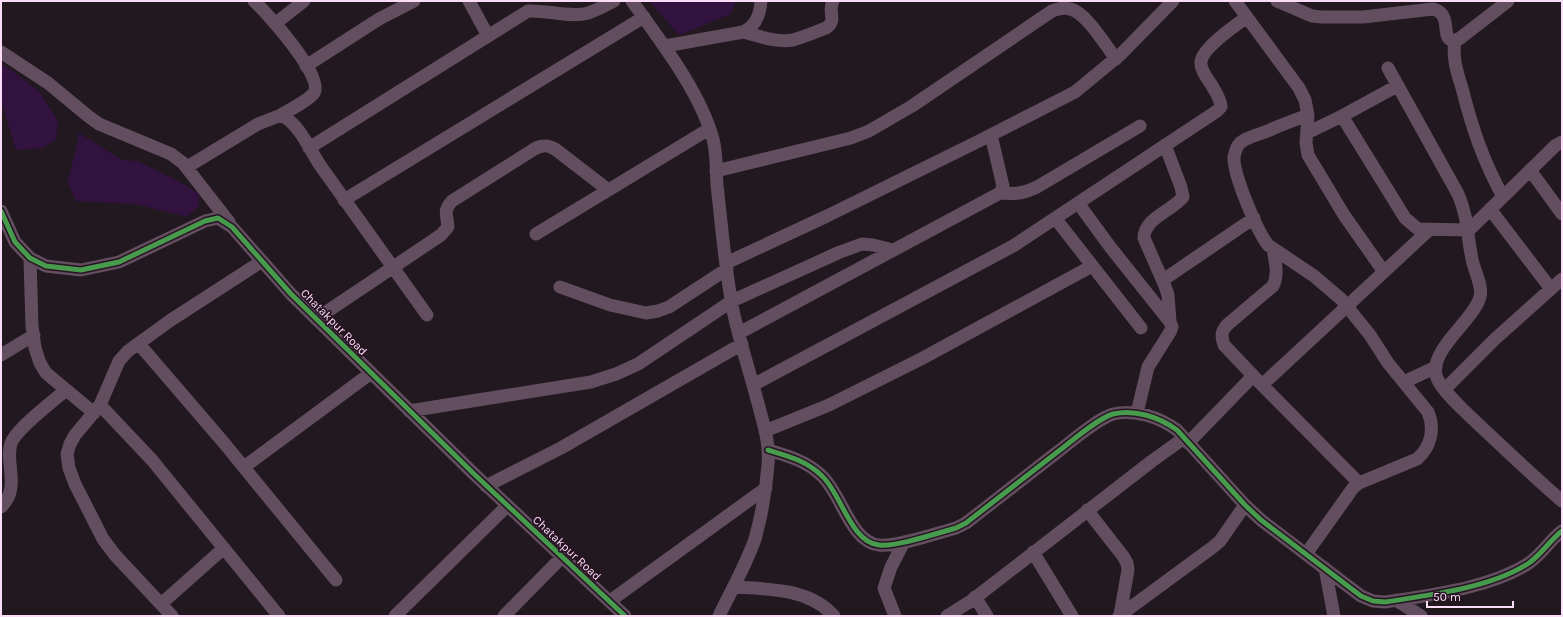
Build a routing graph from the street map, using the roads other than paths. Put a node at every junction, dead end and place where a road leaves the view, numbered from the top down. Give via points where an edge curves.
1 (254, 1) edge
2 (304, 1) edge
3 (414, 1) edge
4 (469, 1) edge
5 (614, 1) edge
6 (632, 1) edge
7 (761, 1) edge
8 (833, 1) edge
9 (1173, 1) edge
10 (1235, 1) edge
11 (1277, 1) edge
12 (1508, 1) edge
13 (644, 17) junction
14 (1248, 17) junction
15 (276, 23) junction
16 (743, 32) junction
17 (488, 36) junction
18 (1455, 40) junction
19 (665, 46) junction
20 (1, 52) edge
21 (1116, 59) junction
22 (306, 66) junction
23 (1388, 68) dead end
24 (1397, 86) junction
25 (281, 115) junction
26 (1308, 115) junction
27 (1342, 116) junction
28 (1140, 126) dead end
29 (709, 129) junction
30 (1307, 133) junction
31 (991, 135) junction
32 (1562, 142) edge
33 (1165, 145) junction
34 (309, 148) junction
35 (187, 167) junction
36 (1530, 170) junction
37 (716, 171) junction
38 (607, 189) junction
39 (1000, 193) junction
40 (1503, 197) junction
41 (344, 200) junction
42 (1078, 203) junction
43 (1490, 209) junction
44 (1, 211) edge
45 (1562, 214) edge
46 (1055, 218) junction
47 (1254, 218) junction
48 (232, 227) junction
49 (1429, 230) junction
50 (1468, 230) junction
51 (536, 234) dead end
52 (1273, 249) junction
53 (893, 250) junction
54 (30, 258) junction
55 (262, 261) junction
56 (727, 266) junction
57 (1092, 266) junction
58 (393, 267) junction
59 (1384, 272) junction
60 (1562, 279) edge
61 (1163, 280) junction
62 (560, 287) dead end
63 (1551, 289) junction
64 (732, 301) junction
65 (1347, 305) junction
66 (427, 315) dead end
67 (316, 319) junction
68 (1170, 322) junction
69 (1141, 328) dead end
70 (34, 335) junction
71 (741, 338) junction
72 (139, 344) junction
73 (1, 355) edge
74 (1436, 367) junction
75 (371, 373) junction
76 (1258, 380) junction
77 (1404, 382) junction
78 (753, 385) junction
79 (1445, 389) junction
80 (66, 390) junction
81 (97, 409) junction
82 (409, 411) junction
83 (1137, 413) junction
84 (765, 431) junction
85 (1186, 440) junction
86 (768, 450) junction
87 (244, 467) junction
88 (1359, 483) junction
89 (486, 486) junction
90 (766, 488) junction
91 (1562, 501) edge
92 (1245, 505) junction
93 (507, 506) junction
94 (1, 507) edge
95 (1087, 510) junction
96 (1562, 530) edge
97 (904, 542) junction
98 (224, 548) junction
99 (1033, 552) junction
100 (1306, 554) junction
101 (562, 557) junction
102 (1325, 568) junction
103 (336, 580) dead end
104 (733, 587) junction
105 (975, 597) junction
106 (1396, 600) junction
107 (610, 601) junction
108 (161, 604) junction
109 (1120, 615) edge
110 (172, 616) edge
111 (279, 616) edge
112 (395, 616) edge
113 (504, 616) edge
114 (625, 616) edge
115 (719, 616) edge
116 (834, 616) edge
117 (896, 616) edge
118 (947, 616) edge
119 (987, 616) edge
120 (1072, 616) edge
121 (1334, 616) edge
122 (1421, 616) edge

1 - 15 street
2 - 15 street
3 - 22 street
4 - 17 street
5 - 17 street via 587,14 528,11
6 - 13 street
7 - 16 street via 758,18
8 - 16 street via 831,25 793,40 772,39
9 - 21 street
10 - 14 street
11 - 18 street via 1312,16 1363,17 1433,9 1444,17 1446,36
12 - 18 street
13 - 19 street
13 - 41 street
14 - 26 street via 1299,88
14 - 33 street via 1218,39 1202,57 1206,77 1221,102 1221,107
15 - 22 street
16 - 19 street
17 - 34 street
18 - 40 street via 1455,64 1472,128
19 - 29 street
20 - 35 street via 48,83 99,124 167,152
21 - 31 street via 1075,92
21 - 37 street via 1080,14 1071,9 1060,8 912,106 869,131 851,138
22 - 25 street via 316,87 314,92
23 - 24 street
24 - 27 street
24 - 50 street via 1458,194 1464,208
25 - 34 street via 294,125
25 - 35 street via 258,124
26 - 30 street
26 - 47 street via 1253,136 1236,148 1235,164
27 - 30 street
27 - 49 street via 1405,218 1418,229
28 - 39 street via 1037,187 1021,194
29 - 37 street via 715,148
29 - 38 street
30 - 59 street via 1308,155 1313,165
31 - 39 street via 1003,186
31 - 56 street
32 - 36 street
33 - 42 street
33 - 61 street via 1181,187 1182,197 1144,232 1144,238
34 - 41 street
35 - 48 street
36 - 40 street
36 - 45 street
37 - 56 street
38 - 51 street
38 - 58 street via 556,149 542,145 452,201 446,207 448,227 445,232
39 - 53 street
40 - 43 street
41 - 58 street
42 - 46 street
42 - 68 street
43 - 50 street
43 - 63 street
44 - 54 street, Chatakpur Road via 15,242
46 - 57 street
46 - 78 street via 1013,246
47 - 52 street via 1263,238
47 - 61 street
48 - 54 street, Chatakpur Road via 218,218 205,221 119,262 82,270 46,266
48 - 55 street, Chatakpur Road
49 - 50 street
49 - 59 street
50 - 74 street via 1480,297 1440,356
52 - 65 street via 1314,276
52 - 76 street via 1277,272 1273,286 1227,325 1221,337 1224,345
53 - 64 street via 862,244
53 - 71 street
54 - 70 street
55 - 67 street, Chatakpur Road
55 - 72 street
56 - 62 street via 658,312 646,313 610,305
56 - 64 street
57 - 69 street
57 - 84 street via 921,359 829,404
58 - 66 street
58 - 67 street
59 - 65 street
60 - 63 street
61 - 68 street via 1168,295
63 - 79 street via 1495,339
64 - 71 street
64 - 82 street via 638,364 616,374 591,382
65 - 76 street
65 - 77 street
67 - 75 street, Chatakpur Road
68 - 83 street via 1170,332 1148,367
70 - 73 street
70 - 80 street via 40,363 46,373
71 - 78 street
71 - 89 street via 561,448
72 - 81 street via 119,361
72 - 87 street
74 - 77 street
74 - 79 street via 1438,380
75 - 82 street, Chatakpur Road
75 - 87 street
76 - 85 street
76 - 88 street
77 - 88 street via 1432,421 1427,447 1417,459
78 - 84 street
79 - 91 street
80 - 81 street
80 - 94 street via 20,431 12,442 9,496
81 - 98 street via 152,460
81 - 108 street via 70,444 67,454 68,468 104,539 115,555
82 - 89 street, Chatakpur Road
83 - 85 street via 1168,424
83 - 97 street via 1124,412 1112,415 1096,424 966,523
84 - 86 street
85 - 92 street
85 - 95 street
86 - 90 street
86 - 97 street via 800,460 823,477 831,486 851,523 870,543 893,545
87 - 103 street
88 - 100 street via 1346,496
89 - 93 street, Chatakpur Road
90 - 104 street via 754,539
90 - 107 street
92 - 100 street
92 - 109 street via 1220,541
93 - 101 street, Chatakpur Road
93 - 112 street
95 - 99 street
95 - 109 street via 1127,563
96 - 106 street via 1531,562 1518,569 1460,589
97 - 117 street via 884,588
98 - 108 street
98 - 111 street
99 - 105 street
99 - 120 street
100 - 102 street
101 - 107 street, Chatakpur Road
101 - 113 street
102 - 106 street via 1361,596 1374,601
102 - 121 street
104 - 115 street
104 - 116 street via 767,588 804,595 816,600
105 - 118 street
105 - 119 street
106 - 122 street
107 - 114 street, Chatakpur Road
108 - 110 street

